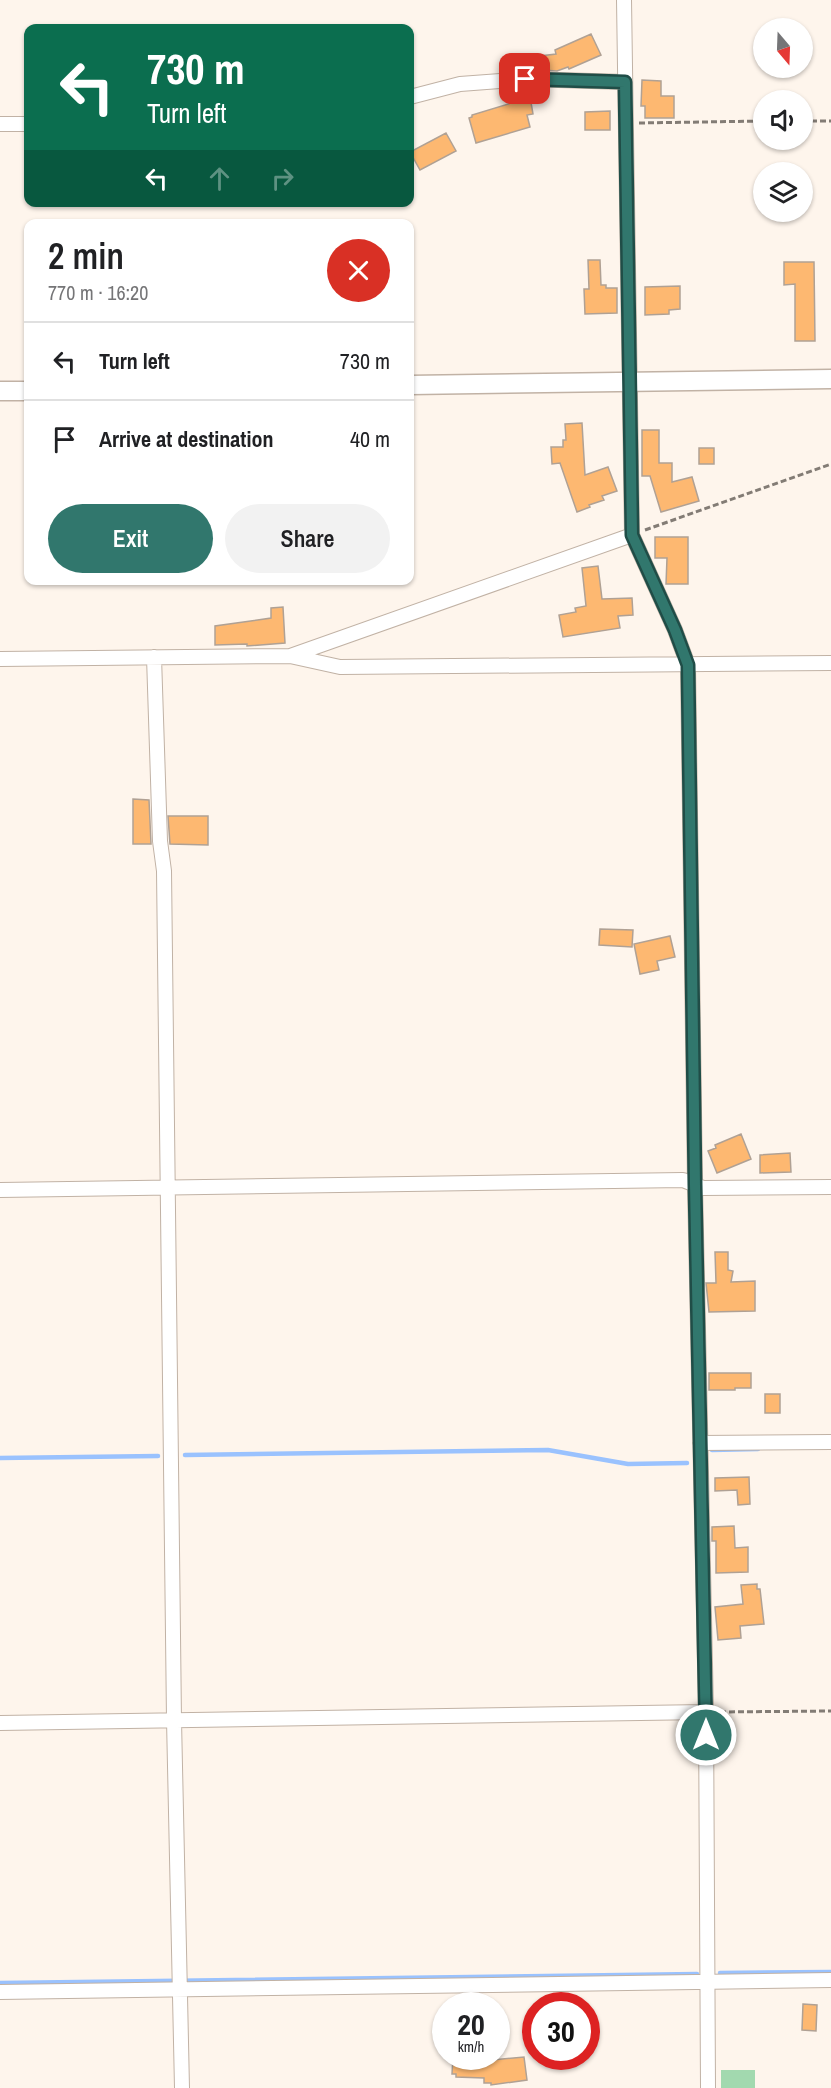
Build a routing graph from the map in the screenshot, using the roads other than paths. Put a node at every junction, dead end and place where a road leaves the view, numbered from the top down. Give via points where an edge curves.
1 (624, 0) edge
2 (625, 82) junction
3 (414, 97) edge
4 (0, 124) edge
5 (24, 124) edge
6 (831, 379) edge
7 (631, 382) junction
8 (414, 385) edge
9 (0, 391) edge
10 (24, 391) edge
11 (632, 535) junction
12 (290, 656) junction
13 (154, 657) junction
14 (0, 659) edge
15 (831, 663) edge
16 (688, 665) junction
17 (695, 1185) junction
18 (831, 1187) edge
19 (169, 1188) junction
20 (0, 1190) edge
21 (831, 1442) edge
22 (700, 1443) junction
23 (706, 1712) junction
24 (174, 1720) junction
25 (0, 1723) edge
26 (831, 1980) edge
27 (707, 1981) junction
28 (181, 1989) junction
29 (0, 1992) edge
30 (183, 2088) edge
31 (708, 2088) edge

1 - 2 street
2 - 3 street via 525,79 460,84
2 - 7 street
4 - 5 street
6 - 7 street
7 - 8 street
7 - 11 street
9 - 10 street
11 - 12 street
11 - 16 street
12 - 13 street
12 - 16 street via 340,667
13 - 14 street
13 - 19 street via 164,871
15 - 16 street
16 - 17 street
17 - 18 street
17 - 19 street via 682,1180
17 - 22 street
19 - 20 street
19 - 24 street
21 - 22 street
22 - 23 street
23 - 24 street
23 - 27 street
24 - 25 street
24 - 28 street
26 - 27 street
27 - 28 street
27 - 31 street
28 - 29 street
28 - 30 street

